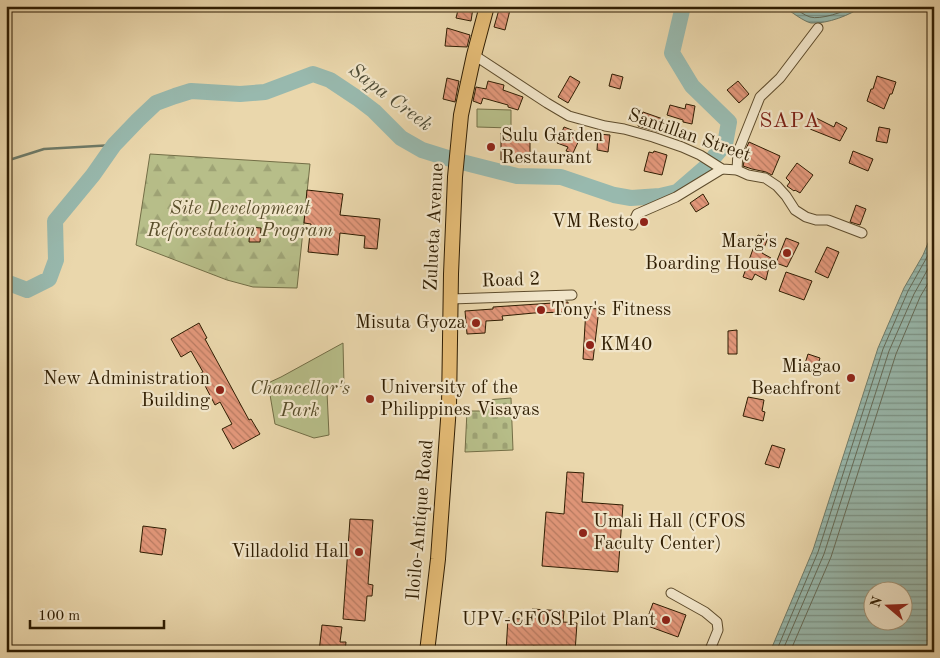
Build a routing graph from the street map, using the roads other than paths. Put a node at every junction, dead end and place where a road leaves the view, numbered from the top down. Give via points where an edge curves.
1 (487, 6) edge
2 (818, 28) dead end
3 (474, 55) junction
4 (722, 169) junction
5 (737, 170) junction
6 (632, 225) dead end
7 (862, 233) dead end
8 (572, 295) dead end
9 (451, 301) junction
10 (671, 593) dead end
11 (427, 652) edge
12 (709, 652) edge

1 - 3 main road, Zulueta Avenue
2 - 5 street via 780,78 760,97 738,152
3 - 4 street, Santillan Street via 570,116 624,128 682,147
3 - 9 main road, Zulueta Avenue via 461,115 455,177
4 - 5 street, Santillan Street
4 - 6 street via 676,198 637,214
5 - 7 street, Santillan Street via 765,178 777,186 795,210 806,217 828,220
8 - 9 street, Road 2
9 - 11 main road, Iloilo-Antique Road via 449,406 438,559
10 - 12 street via 717,622 718,630

